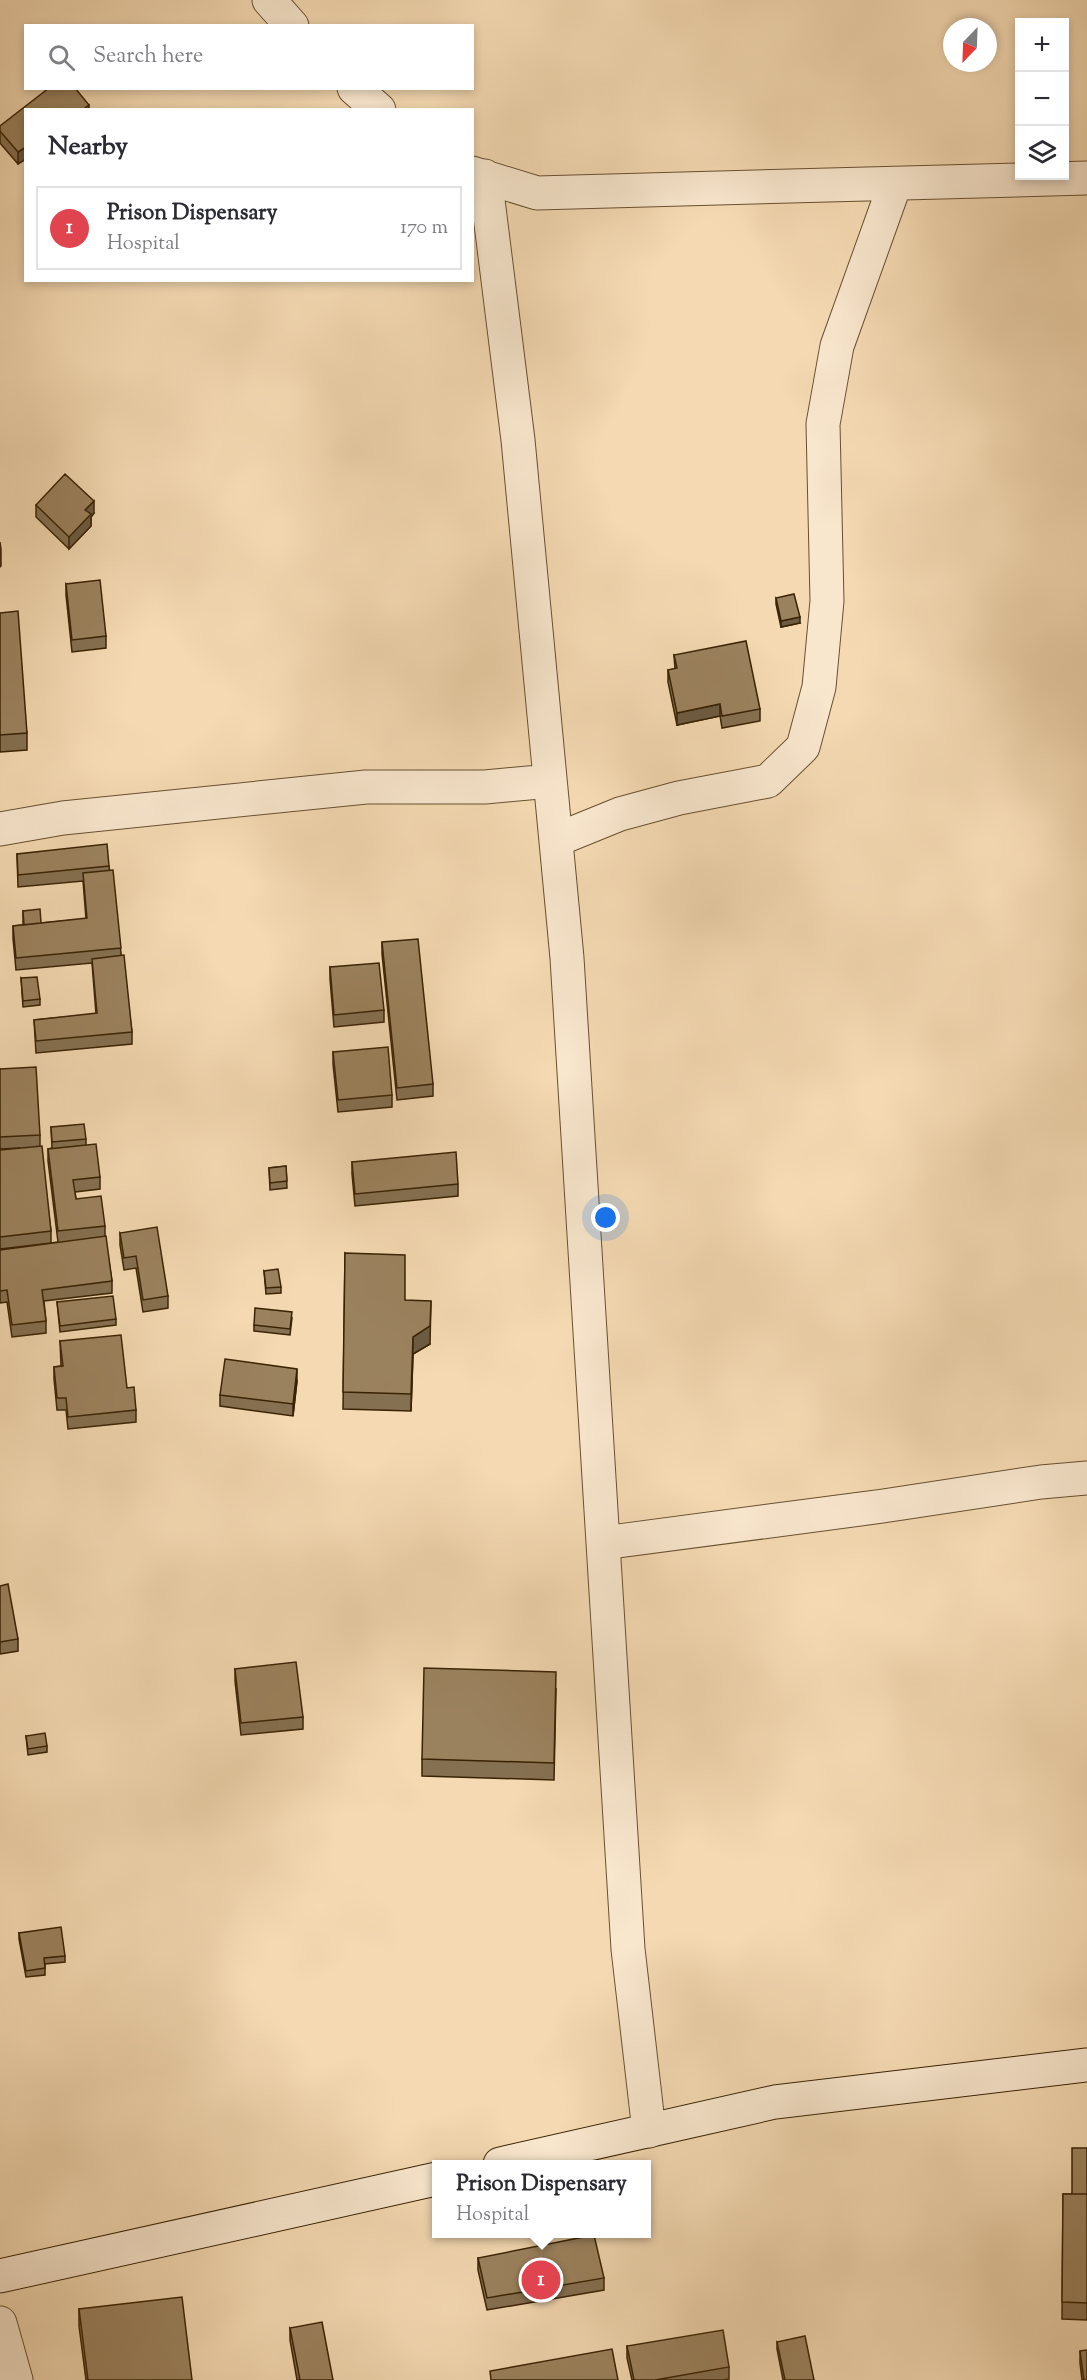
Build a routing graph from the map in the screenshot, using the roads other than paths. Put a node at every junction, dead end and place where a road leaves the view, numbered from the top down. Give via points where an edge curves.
1 (269, 0) edge
2 (290, 24) edge
3 (356, 90) edge
4 (377, 108) edge
5 (479, 175) edge
6 (1087, 177) edge
7 (895, 184) junction
8 (550, 781) junction
9 (0, 829) edge
10 (556, 840) junction
11 (1087, 1478) edge
12 (603, 1543) junction
13 (1087, 2065) edge
14 (649, 2131) junction
15 (519, 2160) edge
16 (432, 2180) edge
17 (0, 2276) edge
18 (0, 2323) edge
19 (16, 2380) edge

1 - 2 street
3 - 4 street
5 - 7 street via 537,193
5 - 8 street via 519,441
6 - 7 street
7 - 10 street via 837,346 824,424 827,601 819,687 803,747 768,781 620,814
8 - 9 street via 485,787 366,787 63,818
8 - 10 street
10 - 12 street via 567,958
11 - 12 street
12 - 14 street via 628,1948
13 - 14 street via 775,2102
14 - 15 street
16 - 17 street
18 - 19 street

